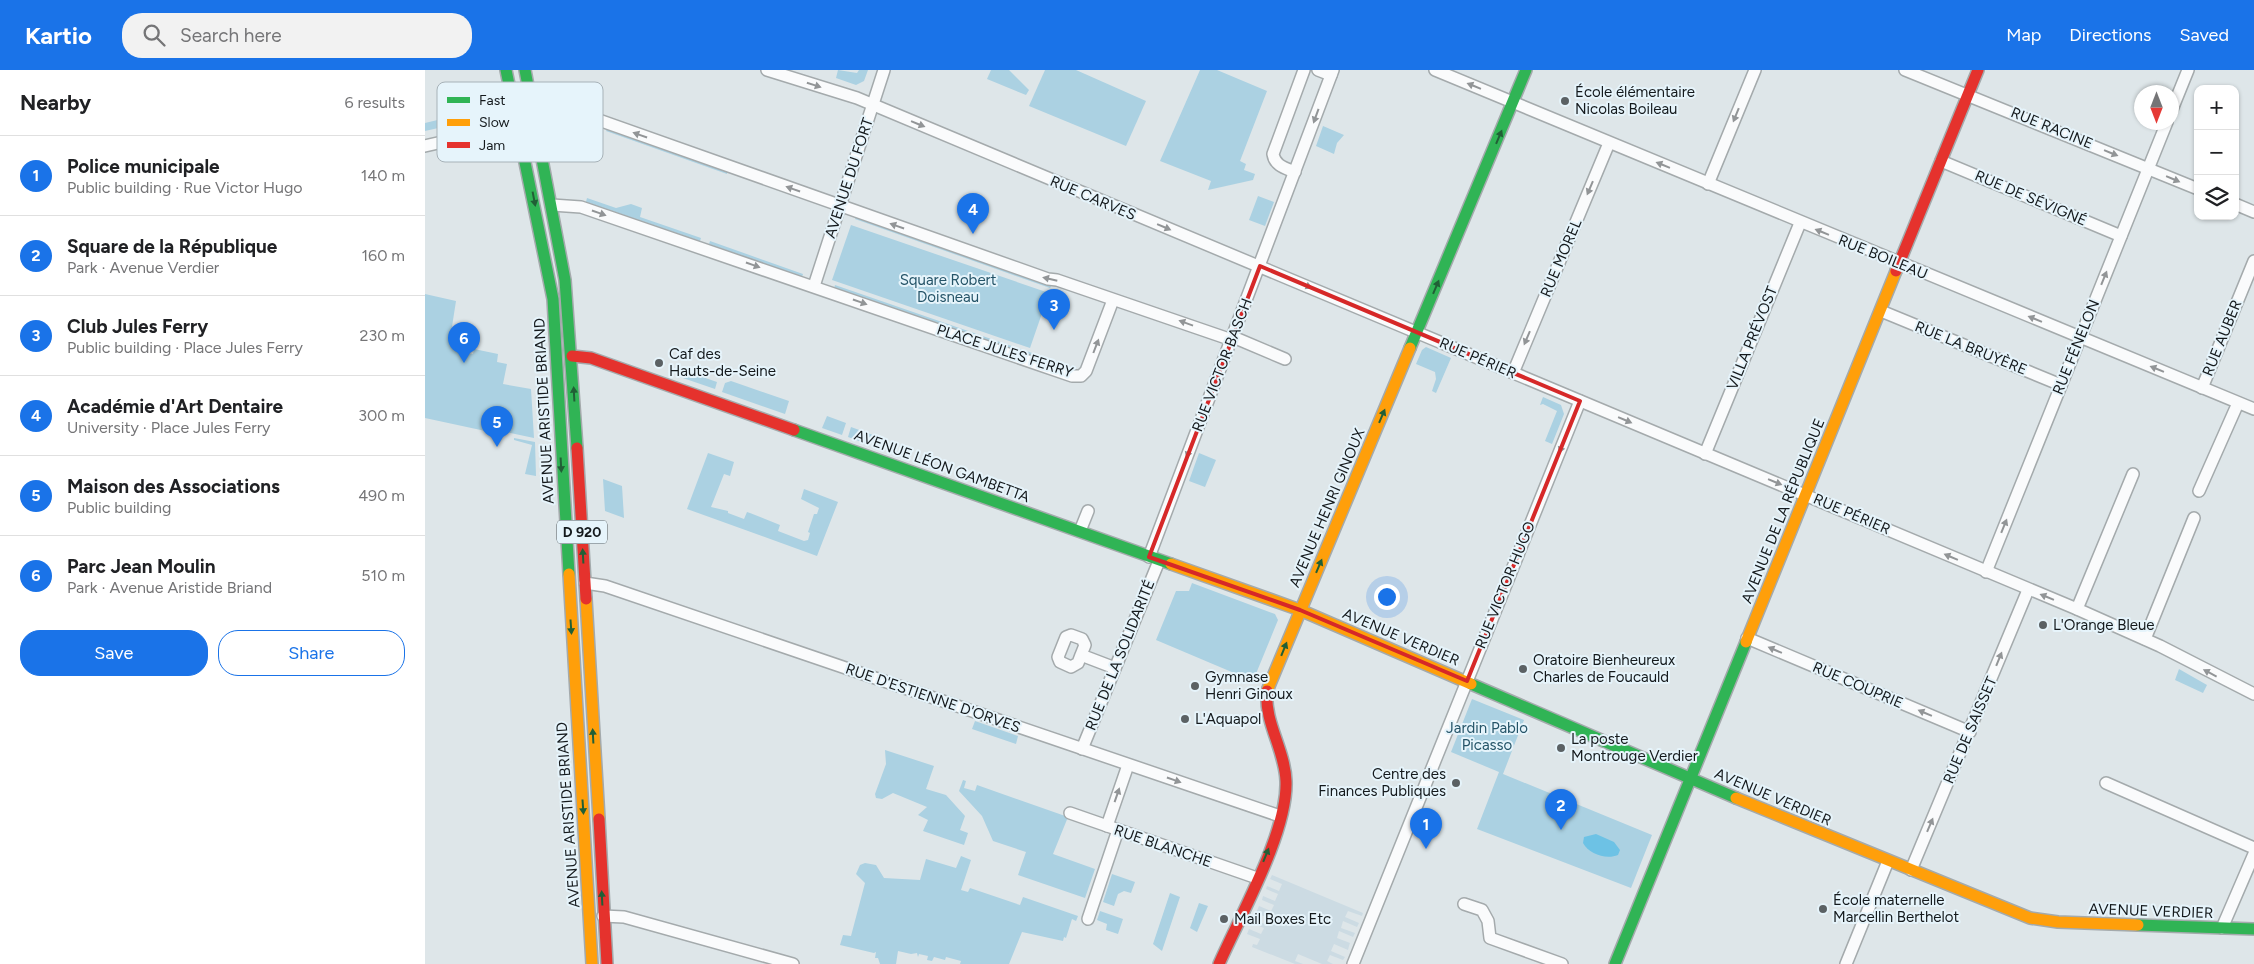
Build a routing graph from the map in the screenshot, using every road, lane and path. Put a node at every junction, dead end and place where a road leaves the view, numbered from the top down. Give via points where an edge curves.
1 (767, 70) edge
2 (884, 70) edge
3 (1304, 70) edge
4 (1318, 70) edge
5 (1435, 70) edge
6 (1527, 70) edge
7 (1755, 70) edge
8 (1905, 70) edge
9 (1978, 70) edge
10 (2188, 70) edge
11 (1332, 72) edge
12 (1931, 75) edge
13 (2179, 92) edge
14 (1969, 94) junction
15 (1513, 102) junction
16 (873, 105) junction
17 (603, 122) edge
18 (2164, 130) edge
19 (1609, 143) junction
20 (1941, 161) junction
21 (525, 162) edge
22 (544, 162) edge
23 (2149, 168) junction
24 (1295, 172) junction
25 (1708, 184) junction
26 (2194, 187) edge
27 (552, 205) junction
28 (839, 206) junction
29 (2239, 206) edge
30 (2254, 212) edge
31 (1799, 222) junction
32 (2121, 236) junction
33 (2254, 261) edge
34 (1900, 263) junction
35 (1259, 266) junction
36 (814, 286) junction
37 (1113, 300) junction
38 (1881, 311) junction
39 (1417, 332) junction
40 (1232, 338) junction
41 (2080, 338) junction
42 (572, 356) junction
43 (1285, 359) dead end
44 (1513, 372) junction
45 (2061, 385) junction
46 (2202, 388) junction
47 (1580, 401) junction
48 (2238, 403) junction
49 (2254, 409) edge
50 (1705, 454) junction
51 (2133, 474) dead end
52 (2199, 491) dead end
53 (1806, 495) junction
54 (1087, 511) dead end
55 (2194, 518) dead end
56 (1080, 531) junction
57 (1154, 559) junction
58 (1986, 572) junction
59 (585, 583) junction
60 (2028, 590) junction
61 (1300, 610) junction
62 (2077, 610) junction
63 (1747, 638) junction
64 (2145, 640) junction
65 (1081, 655) dead end
66 (1115, 668) junction
67 (1467, 681) junction
68 (2254, 694) edge
69 (1970, 732) junction
70 (1082, 749) junction
71 (1128, 765) junction
72 (1691, 779) junction
73 (2106, 783) dead end
74 (1070, 813) dead end
75 (1280, 816) junction
76 (1107, 826) junction
77 (1118, 830) junction
78 (2254, 848) edge
79 (2254, 854) edge
80 (1888, 860) junction
81 (1911, 870) junction
82 (1257, 878) junction
83 (1464, 904) dead end
84 (603, 916) junction
85 (1088, 919) dead end
86 (2222, 928) junction
87 (2254, 929) edge
88 (592, 964) edge
89 (607, 964) edge
90 (793, 964) edge
91 (1219, 964) edge
92 (1353, 964) edge
93 (1562, 964) edge
94 (1615, 964) edge
95 (1846, 964) edge

1 -> 16 street, RUE CARVES
2 - 16 street, AVENUE DU FORT
3 - 24 street via 1273,154 1279,166
4 - 11 street
15 -> 5 street, RUE BOILEAU
6 - 15 main road, AVENUE HENRI GINOUX
7 -> 25 street
8 - 12 street, RUE RACINE
9 - 14 main road, AVENUE DE LA RÉPUBLIQUE
10 - 13 street
11 -> 24 street, RUE VICTOR BASCH
12 - 14 street, RUE RACINE
14 - 20 main road, AVENUE DE LA RÉPUBLIQUE
14 -> 23 street, RUE RACINE
15 - 19 street, RUE BOILEAU
39 -> 15 main road, AVENUE HENRI GINOUX
16 - 28 street, AVENUE DU FORT
16 -> 35 street, RUE CARVES
28 -> 17 street
18 - 23 street, RUE FÉNELON
25 -> 19 street, RUE BOILEAU
19 -> 44 street, RUE MOREL
20 - 32 street, RUE DE SÉVIGNÉ
20 - 34 main road, AVENUE DE LA RÉPUBLIQUE
21 -> 88 main road, AVENUE ARISTIDE BRIAND / D 920 via 553,298
22 - 27 main road, AVENUE ARISTIDE BRIAND / D 920
23 -> 26 street, RUE RACINE
23 - 32 street, RUE FÉNELON
24 - 35 street, RUE VICTOR BASCH
25 - 31 street, RUE BOILEAU
27 -> 36 street, PLACE JULES FERRY via 581,207
27 - 42 main road, AVENUE ARISTIDE BRIAND / D 920 via 565,280
28 - 36 street, AVENUE DU FORT
37 -> 28 street
29 - 30 street
34 -> 31 street, RUE BOILEAU
31 - 50 street, VILLA PRÉVOST
41 -> 32 street, RUE FÉNELON
33 - 46 street, RUE AUBER
34 - 38 main road, AVENUE DE LA RÉPUBLIQUE
41 -> 34 street, RUE BOILEAU
35 -> 39 street, RUE CARVES
35 - 40 street, RUE VICTOR BASCH
36 -> 37 street, PLACE JULES FERRY via 1077,376 1086,371
40 -> 37 street
38 - 45 street, RUE LA BRUYÈRE
38 - 53 main road, AVENUE DE LA RÉPUBLIQUE
39 - 44 street, RUE PÉRIER
61 -> 39 main road, AVENUE HENRI GINOUX
40 - 43 street
40 -> 57 street, RUE VICTOR BASCH
41 - 45 street, RUE FÉNELON
46 -> 41 street, RUE BOILEAU
42 - 56 main road, AVENUE LÉON GAMBETTA via 591,358
59 -> 42 main road, AVENUE ARISTIDE BRIAND / D 920
44 - 47 street, RUE PÉRIER
58 -> 45 street, RUE FÉNELON
46 - 48 street, RUE BOILEAU
47 -> 50 street, RUE PÉRIER
47 -> 67 street, RUE VICTOR HUGO
48 - 49 street, RUE BOILEAU
48 - 52 street
50 -> 53 street, RUE PÉRIER
51 - 62 street
58 -> 53 street, RUE PÉRIER
53 - 63 main road, AVENUE DE LA RÉPUBLIQUE
54 - 56 street
55 - 64 street
56 - 57 main road, AVENUE LÉON GAMBETTA
57 - 61 main road, AVENUE LÉON GAMBETTA
57 - 66 street, RUE DE LA SOLIDARITÉ
58 - 60 street, RUE PÉRIER
59 - 70 street, RUE D'ESTIENNE D'ORVES via 605,586
84 -> 59 main road, AVENUE ARISTIDE BRIAND / D 920
62 -> 60 street, RUE PÉRIER
69 -> 60 street, RUE DE SAISSET
61 - 67 main road, AVENUE VERDIER
75 -> 61 main road, AVENUE HENRI GINOUX via 1286,782 1267,706 1267,692
62 - 64 street, RUE PÉRIER
69 -> 63 street, RUE COUPRIE
63 - 72 main road, AVENUE DE LA RÉPUBLIQUE
68 -> 64 street, RUE PÉRIER
65 - 66 street
66 - 70 street, RUE DE LA SOLIDARITÉ
67 - 72 main road, AVENUE VERDIER
67 - 92 street, RUE VICTOR HUGO
81 -> 69 street, RUE DE SAISSET
70 - 71 street, RUE D'ESTIENNE D'ORVES
71 -> 75 street, RUE D'ESTIENNE D'ORVES
76 -> 71 street
72 - 80 main road, AVENUE VERDIER
72 - 94 main road, AVENUE DE LA RÉPUBLIQUE
73 - 78 street
74 - 76 street, RUE BLANCHE
82 -> 75 main road, AVENUE HENRI GINOUX
76 - 77 street, RUE BLANCHE
77 - 82 street, RUE BLANCHE
77 - 85 street
79 - 86 street
80 - 81 main road, AVENUE VERDIER
80 - 95 street
81 - 86 main road, AVENUE VERDIER via 2029,918
82 - 91 main road, AVENUE HENRI GINOUX
83 - 93 street via 1482,910 1488,921 1490,938
84 - 89 main road, AVENUE ARISTIDE BRIAND / D 920
84 - 90 street via 624,917
86 - 87 main road, AVENUE VERDIER

